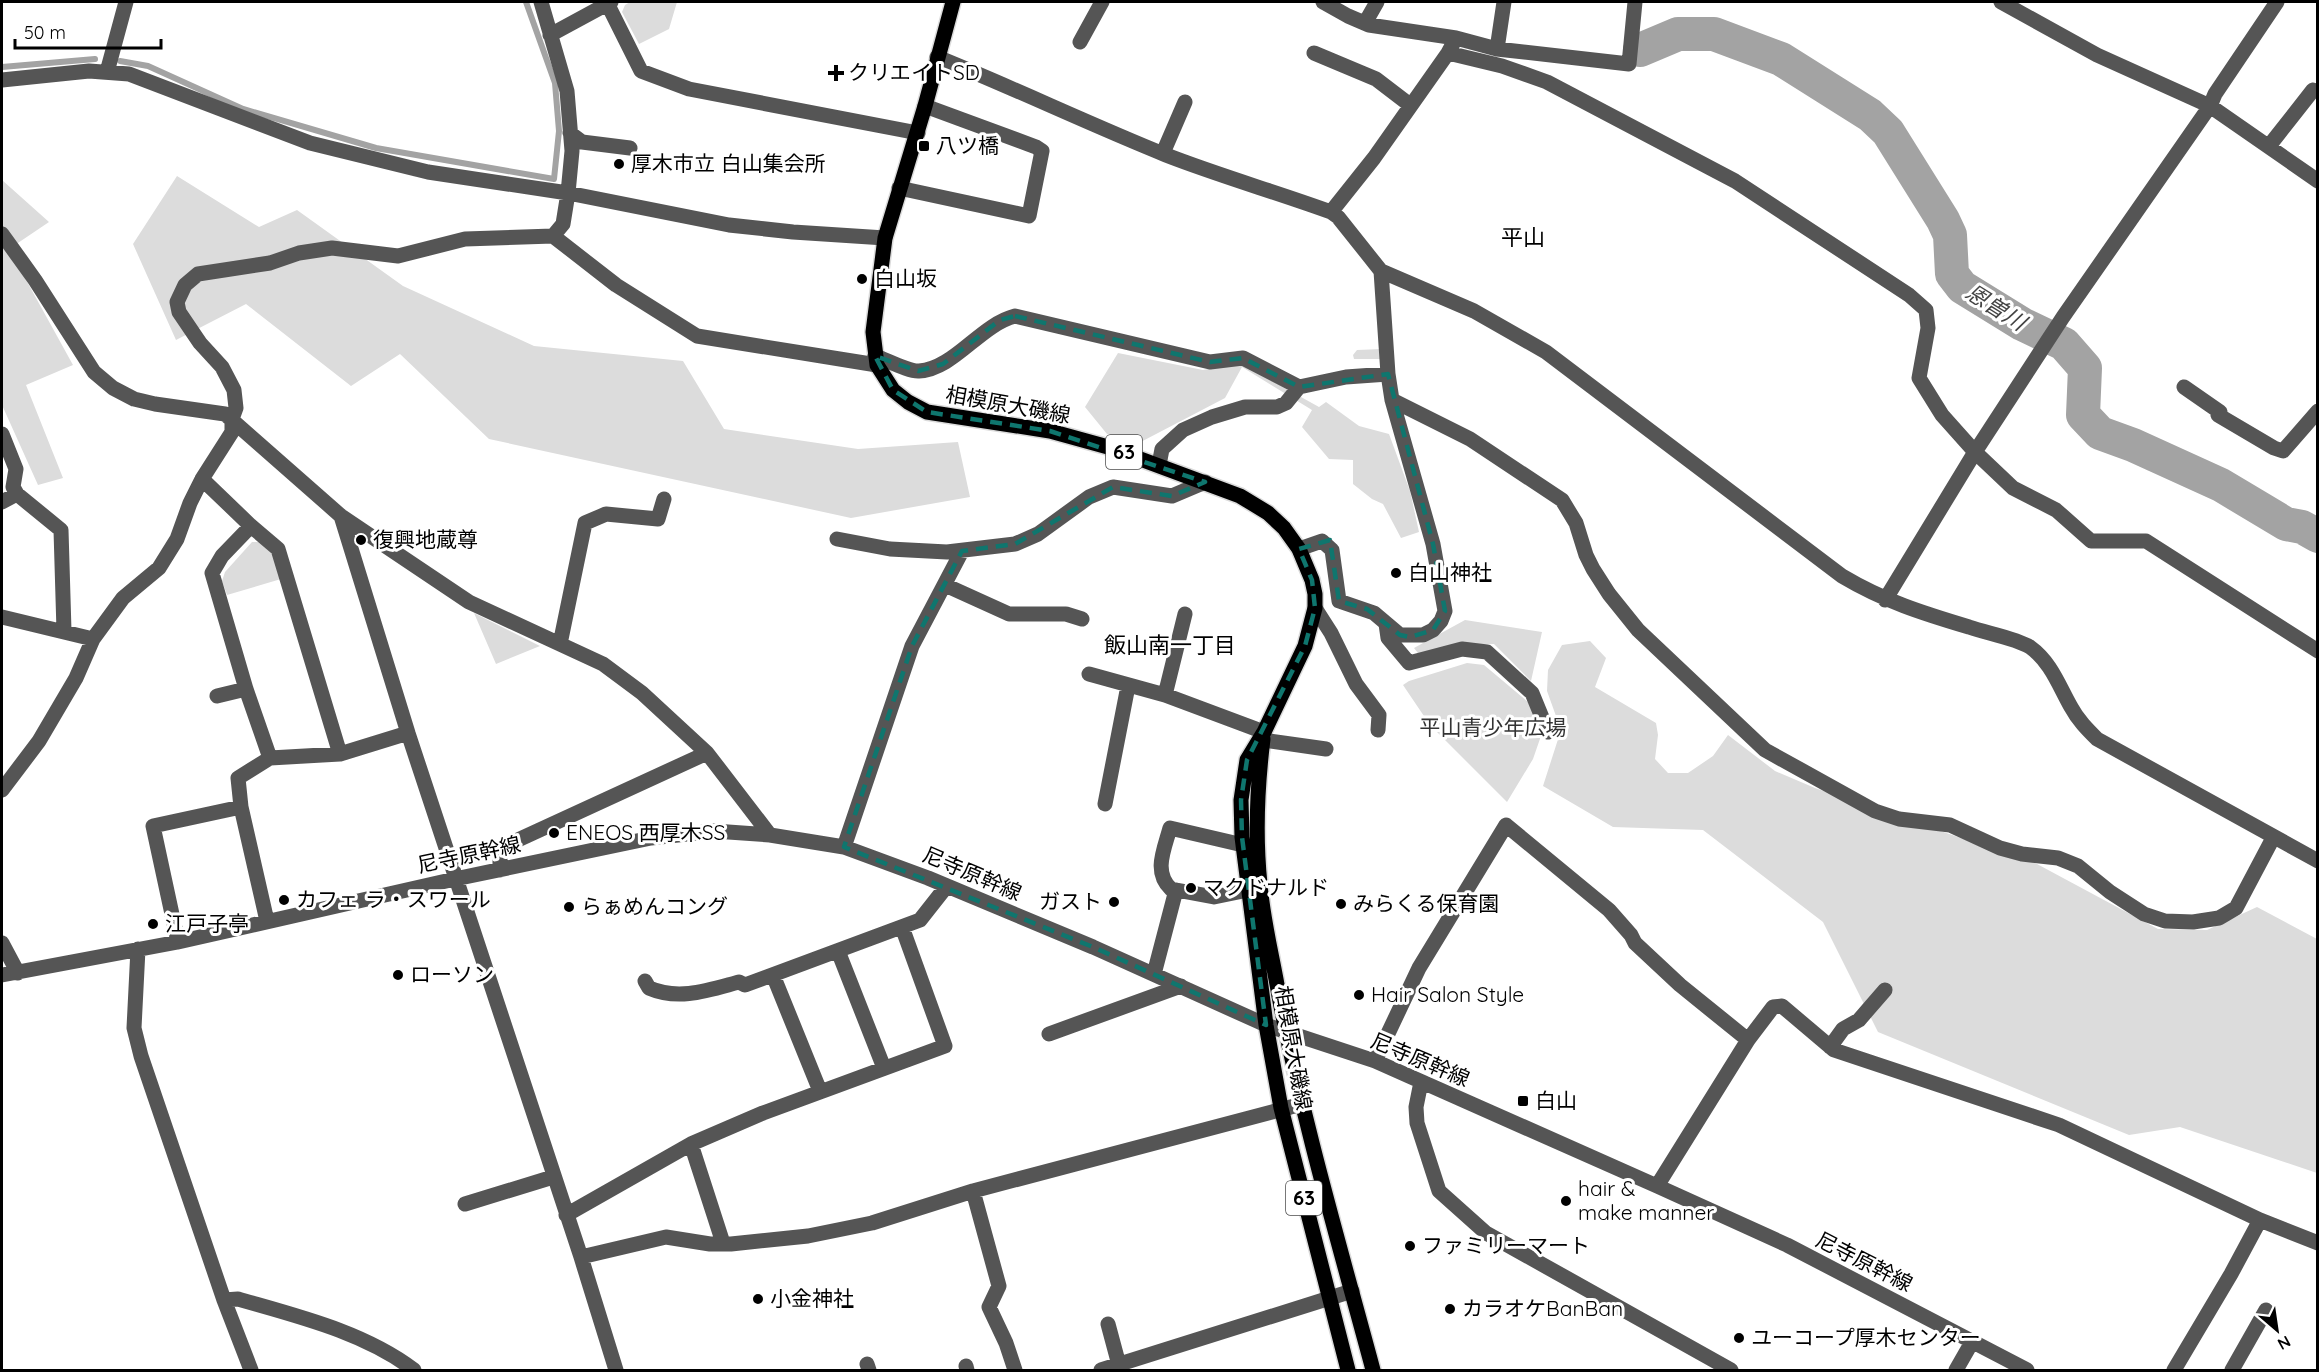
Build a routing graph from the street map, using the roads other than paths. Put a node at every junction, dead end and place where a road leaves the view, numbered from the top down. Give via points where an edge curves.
1 (126, 2) edge
2 (541, 2) edge
3 (609, 2) edge
4 (953, 2) edge
5 (1102, 2) edge
6 (1323, 2) edge
7 (1377, 2) edge
8 (1504, 2) edge
9 (1635, 2) edge
10 (2001, 2) edge
11 (2277, 2) edge
12 (1365, 23) junction
13 (550, 35) junction
14 (1456, 38) junction
15 (1080, 42) dead end
16 (1497, 49) junction
17 (1314, 53) dead end
18 (1448, 53) junction
19 (938, 57) junction
20 (107, 72) junction
21 (2, 80) edge
22 (2313, 90) dead end
23 (1185, 102) dead end
24 (1410, 105) junction
25 (925, 106) junction
26 (2210, 106) junction
27 (570, 133) junction
28 (918, 133) junction
29 (2269, 146) junction
30 (630, 148) dead end
31 (1163, 153) junction
32 (2318, 181) edge
33 (899, 188) junction
34 (568, 193) junction
35 (1331, 212) junction
36 (2, 234) edge
37 (553, 236) junction
38 (885, 238) junction
39 (1381, 271) junction
40 (876, 360) junction
41 (1388, 374) junction
42 (1299, 387) junction
43 (2184, 387) dead end
44 (1392, 400) junction
45 (2318, 411) edge
46 (232, 419) junction
47 (2, 434) edge
48 (1975, 452) junction
49 (1159, 465) junction
50 (202, 479) junction
51 (1205, 482) junction
52 (18, 494) junction
53 (664, 499) dead end
54 (2, 502) edge
55 (341, 516) junction
56 (251, 526) junction
57 (837, 539) dead end
58 (1299, 549) junction
59 (962, 550) junction
60 (945, 585) junction
61 (1885, 600) junction
62 (1315, 608) junction
63 (1185, 614) dead end
64 (2, 618) edge
65 (1082, 620) dead end
66 (1386, 624) junction
67 (64, 631) junction
68 (93, 639) junction
69 (560, 644) junction
70 (2318, 651) edge
71 (1089, 674) dead end
72 (1128, 686) junction
73 (246, 689) junction
74 (1165, 695) junction
75 (217, 696) dead end
76 (1383, 718) dead end
77 (1548, 732) dead end
78 (408, 733) junction
79 (1264, 736) junction
80 (1326, 749) dead end
81 (707, 753) junction
82 (340, 754) junction
83 (270, 758) junction
84 (2, 790) edge
85 (1105, 804) dead end
86 (241, 807) junction
87 (770, 835) junction
88 (2273, 838) junction
89 (1243, 845) junction
90 (844, 847) junction
91 (2318, 861) edge
92 (500, 870) junction
93 (456, 879) junction
94 (946, 886) junction
95 (1176, 890) junction
96 (1248, 890) junction
97 (267, 921) junction
98 (902, 927) junction
99 (178, 942) junction
100 (2, 943) edge
101 (138, 949) junction
102 (838, 951) junction
103 (18, 973) junction
104 (1154, 974) junction
105 (2, 975) edge
106 (773, 975) junction
107 (645, 981) dead end
108 (1181, 986) junction
109 (1885, 990) dead end
110 (1266, 1025) junction
111 (1286, 1032) junction
112 (1049, 1034) dead end
113 (1748, 1040) junction
114 (1830, 1047) junction
115 (1375, 1061) junction
116 (884, 1068) junction
117 (1421, 1082) junction
118 (820, 1091) junction
119 (1302, 1104) junction
120 (1281, 1108) junction
121 (691, 1144) junction
122 (553, 1178) junction
123 (1657, 1186) junction
124 (973, 1191) junction
125 (474, 1206) dead end
126 (566, 1215) junction
127 (2260, 1220) junction
128 (723, 1243) junction
129 (2318, 1243) edge
130 (581, 1257) junction
131 (1352, 1291) junction
132 (1329, 1298) junction
133 (224, 1300) junction
134 (2266, 1310) dead end
135 (1108, 1324) dead end
136 (1972, 1342) junction
137 (1148, 1364) edge
138 (1119, 1365) junction
139 (251, 1371) edge
140 (414, 1371) edge
141 (616, 1371) edge
142 (1015, 1371) edge
143 (1101, 1371) edge
144 (1348, 1371) edge
145 (1373, 1371) edge
146 (1731, 1371) edge
147 (1956, 1371) edge
148 (2027, 1371) edge
149 (2174, 1371) edge
150 (2232, 1371) edge

1 - 20 street
2 - 13 street
3 - 13 street
3 - 28 street via 641,71 689,89
4 - 19 main road, 相模原大磯線 / 63
5 - 15 street via 1084,21
6 - 12 street
7 - 12 street
8 - 16 street
9 - 16 street via 1629,64
10 - 26 street via 2097,55
11 - 26 street
12 - 14 street
13 - 27 street via 567,91
14 - 16 street
14 - 18 street
17 - 24 street via 1376,79
18 - 24 street
18 - 48 street via 1547,81 1735,181 1909,295 1926,310 1928,328 1918,378 1942,415
19 - 25 main road, 相模原大磯線 / 63
19 - 31 street
20 - 21 street
20 - 34 street via 129,74 310,143 428,172
22 - 29 street
23 - 31 street
24 - 35 street
25 - 28 main road, 相模原大磯線 / 63
25 - 33 street via 1042,151 1029,216
26 - 29 street
26 - 48 street via 2063,317
27 - 30 street via 582,142
27 - 34 street
28 - 33 main road, 相模原大磯線 / 63
29 - 32 street
31 - 35 street
33 - 38 main road, 相模原大磯線 / 63
34 - 37 street via 563,224
34 - 38 street via 729,225
35 - 39 street
36 - 46 street via 94,372 113,388 145,401 225,414
37 - 40 street via 616,285 697,336
37 - 46 street via 465,239 398,256 332,248 198,274 185,285 177,302 179,312 222,367 234,390 236,408
38 - 40 main road, 相模原大磯線 / 63 via 873,332
39 - 41 street
39 - 61 street via 1474,311 1546,352 1842,576
40 - 42 street via 918,371 943,364 1000,320 1015,316 1210,362 1243,358
40 - 49 main road, 相模原大磯線 / 63 via 892,390 927,412 1050,431
41 - 42 street via 1346,377
41 - 44 street
42 - 49 street via 1286,403 1277,407 1245,407 1183,430 1162,448
43 - 45 street via 2271,452 2283,452
44 - 66 street via 1433,543 1445,611 1433,630 1423,635 1400,636
44 - 88 street via 1470,439 1562,500 1576,523 1586,555 1638,630 1765,750 1875,811 1899,819 1950,825 2003,849 2058,858 2078,866 2144,914 2165,921 2193,922 2229,914 2236,908
46 - 50 street via 232,432
46 - 55 street
47 - 52 street via 16,469 14,487
48 - 61 street
48 - 70 street via 2013,488 2056,510 2091,541 2146,541
49 - 51 main road, 相模原大磯線 / 63
50 - 56 street
50 - 68 street via 177,539 159,568 123,598
51 - 58 main road, 相模原大磯線 / 63 via 1268,513
51 - 59 street via 1172,496 1113,487 1089,497 1038,534 1015,544
52 - 54 street
52 - 67 street via 61,530
53 - 69 street via 658,519 606,514 585,523
55 - 69 street via 470,602
55 - 78 street
56 - 73 street via 222,556 212,573
56 - 82 street via 278,549
57 - 59 street via 890,549
58 - 62 main road, 相模原大磯線 / 63 via 1312,580
58 - 66 street via 1322,541 1332,550 1339,601 1367,609
59 - 60 street
60 - 65 street via 1009,614 1067,608
60 - 90 street via 912,646
61 - 88 street via 2027,645 2042,657 2072,709 2097,739
62 - 76 street via 1332,633 1356,684
62 - 79 main road, 相模原大磯線 / 63 via 1305,646
63 - 74 street
64 - 67 street
66 - 77 street via 1388,638 1409,663 1462,649 1487,652 1532,693
67 - 68 street
68 - 84 street via 76,678 39,741
69 - 81 street via 603,664 642,693
71 - 72 street
72 - 74 street
72 - 85 street
73 - 75 street
73 - 83 street
74 - 79 street
78 - 82 street
78 - 93 street
79 - 80 street
79 - 89 main road, 相模原大磯線 / 63 via 1247,760 1241,800
79 - 111 main road, 相模原大磯線 / 63 via 1258,780 1260,887
81 - 87 street
81 - 92 street via 507,845 500,851
82 - 83 street
83 - 86 street via 238,778
86 - 97 street
86 - 99 street via 153,826
87 - 90 street, 尼寺原幹線
87 - 92 street, 尼寺原幹線 via 714,831 651,838
88 - 91 street
89 - 95 street via 1170,828 1160,868 1166,884
89 - 96 main road, 相模原大磯線 / 63
90 - 94 street, 尼寺原幹線
92 - 93 street, 尼寺原幹線
93 - 97 street, 尼寺原幹線
93 - 122 street
94 - 98 street via 925,916
94 - 104 street, 尼寺原幹線
95 - 96 street via 1214,897
95 - 104 street
96 - 110 main road, 相模原大磯線 / 63
97 - 99 street, 尼寺原幹線
98 - 102 street
98 - 116 street via 945,1046
99 - 101 street, 尼寺原幹線
100 - 103 street
101 - 103 street, 尼寺原幹線
101 - 133 street via 134,1028
102 - 106 street
102 - 116 street
103 - 105 street, 尼寺原幹線
104 - 108 street, 尼寺原幹線
106 - 107 street via 745,985 739,982 696,994 672,994 649,988
106 - 118 street
108 - 110 street, 尼寺原幹線
108 - 112 street
109 - 114 street via 1860,1020 1843,1029
110 - 111 street, 尼寺原幹線
110 - 120 main road, 相模原大磯線 / 63
111 - 115 street, 尼寺原幹線
111 - 119 main road, 相模原大磯線 / 63
113 - 114 street via 1773,1007 1782,1006
113 - 115 street via 1657,964 1609,910 1506,825 1419,968
113 - 123 street
114 - 127 street via 2059,1125
115 - 117 street, 尼寺原幹線
116 - 118 street
117 - 123 street, 尼寺原幹線
117 - 146 street via 1417,1123 1439,1191 1446,1200 1486,1233
118 - 121 street
119 - 120 street
119 - 131 main road, 相模原大磯線 / 63
120 - 124 street
120 - 132 main road, 相模原大磯線 / 63
121 - 126 street
121 - 128 street
122 - 125 street
122 - 126 street
123 - 136 street, 尼寺原幹線 via 1787,1245
124 - 128 street via 862,1225 808,1236
124 - 142 street via 999,1286 989,1307
126 - 130 street
127 - 129 street
127 - 149 street
128 - 130 street via 666,1238
130 - 141 street
131 - 132 street
131 - 145 main road, 相模原大磯線 / 63
132 - 137 street
132 - 144 main road, 相模原大磯線 / 63
133 - 139 street
133 - 140 street via 238,1299 348,1335
134 - 150 street
135 - 138 street
136 - 147 street
136 - 148 street, 尼寺原幹線
137 - 138 street
138 - 143 street

